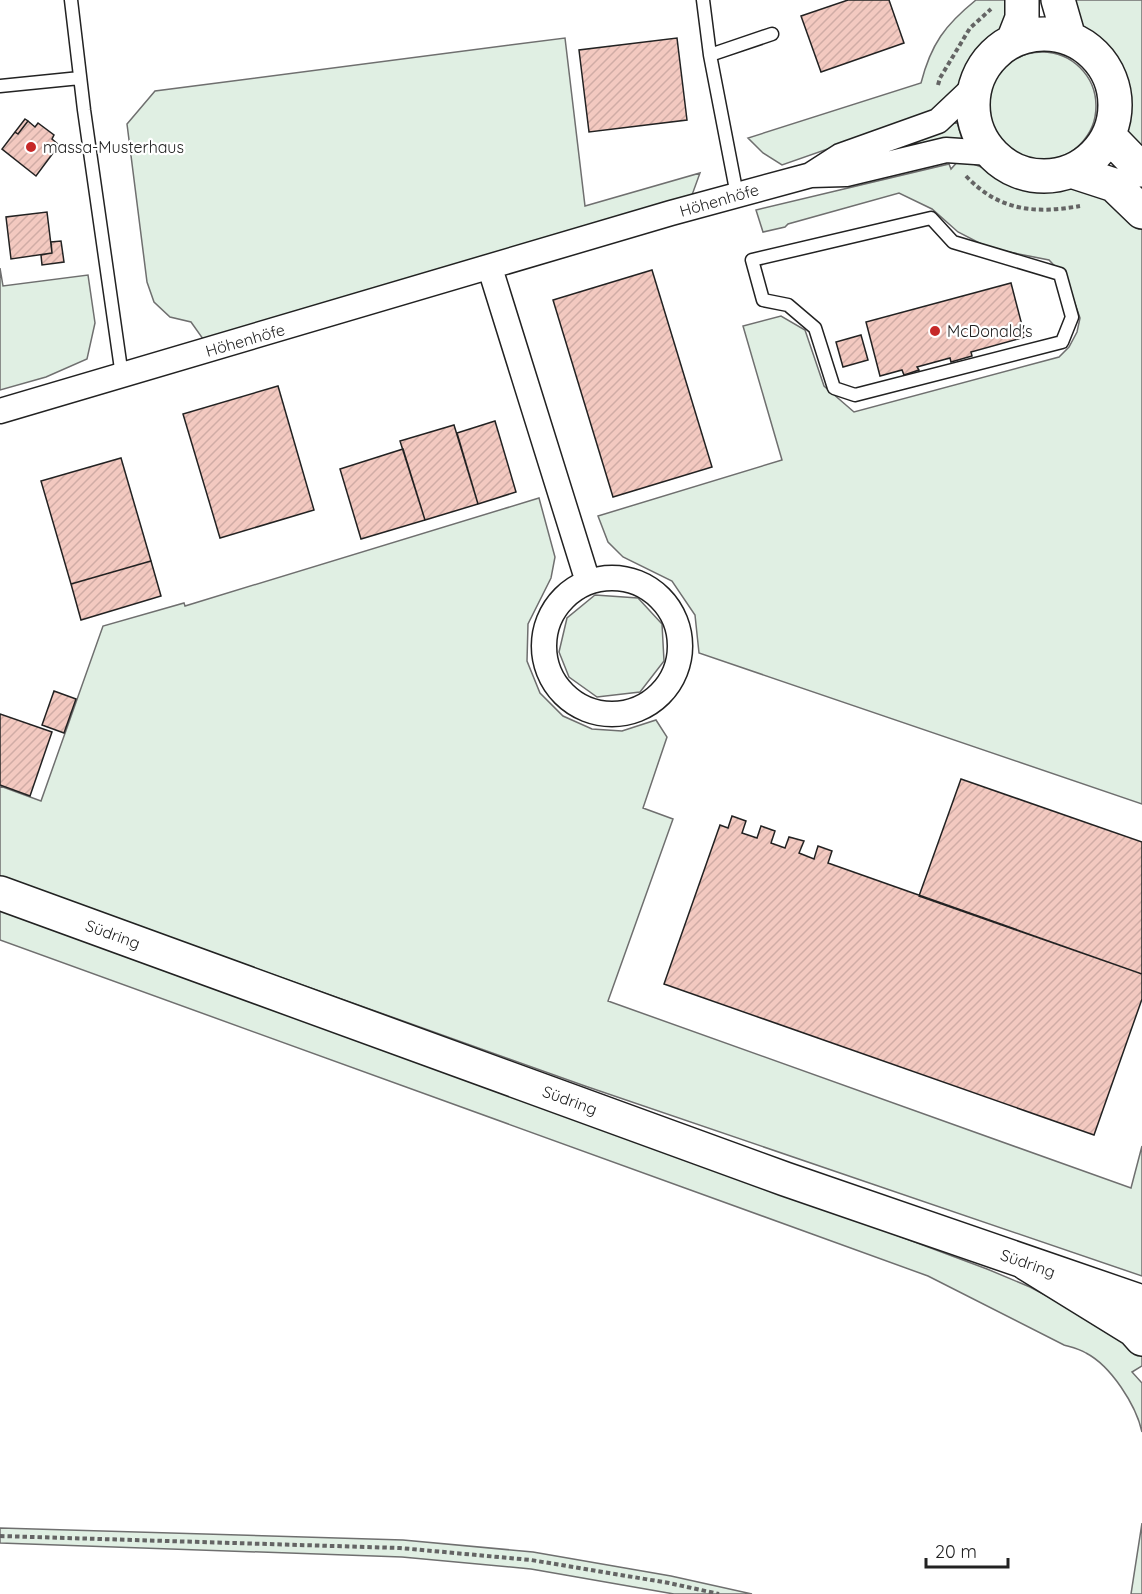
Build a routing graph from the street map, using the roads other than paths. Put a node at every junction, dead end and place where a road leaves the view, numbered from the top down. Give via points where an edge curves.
1 (71, 0) edge
2 (703, 0) edge
3 (1022, 0) edge
4 (1058, 0) edge
5 (772, 33) dead end
6 (1069, 38) junction
7 (1013, 40) junction
8 (710, 55) junction
9 (80, 78) junction
10 (0, 86) edge
11 (974, 87) junction
12 (1109, 136) junction
13 (990, 153) junction
14 (1142, 170) edge
15 (1071, 171) junction
16 (812, 175) junction
17 (737, 195) junction
18 (1142, 212) edge
19 (753, 260) joint
20 (490, 268) junction
21 (122, 376) junction
22 (0, 411) edge
23 (588, 582) junction
24 (0, 893) edge
25 (1027, 1263) junction
26 (1142, 1302) edge
27 (1142, 1339) edge

1 - 9 lane
2 - 8 lane
3 - 7 main road via 1022,18
4 - 6 main road
5 - 8 lane
6 - 7 main road via 1041,34
6 - 12 main road via 1089,50 1105,67 1114,89 1116,113
7 - 11 main road via 982,68
8 - 17 lane
9 - 10 lane
9 - 21 lane
11 - 13 main road via 972,110 978,133
11 - 16 street, Höhenhöfe via 938,121 840,156
12 - 14 main road
12 - 15 main road via 1087,162
13 - 15 main road via 1007,167 1028,175 1050,177
13 - 16 street, Höhenhöfe via 946,150 846,174
15 - 18 main road via 1114,185
16 - 17 street, Höhenhöfe
17 - 20 street, Höhenhöfe
19 - 19 lane via 764,300 788,305 815,328 834,388 855,395 1062,342 1072,317 1060,274 953,242 931,218
20 - 21 street, Höhenhöfe
20 - 23 street
21 - 22 street, Höhenhöfe
23 - 23 street via 569,593 554,610 545,642 550,674 563,693 581,706 602,713 624,713 645,706 675,674 680,652 678,629 669,608 653,591 633,581 610,578
24 - 25 main road, Südring
25 - 26 main road, Südring
25 - 27 main road via 1134,1330

